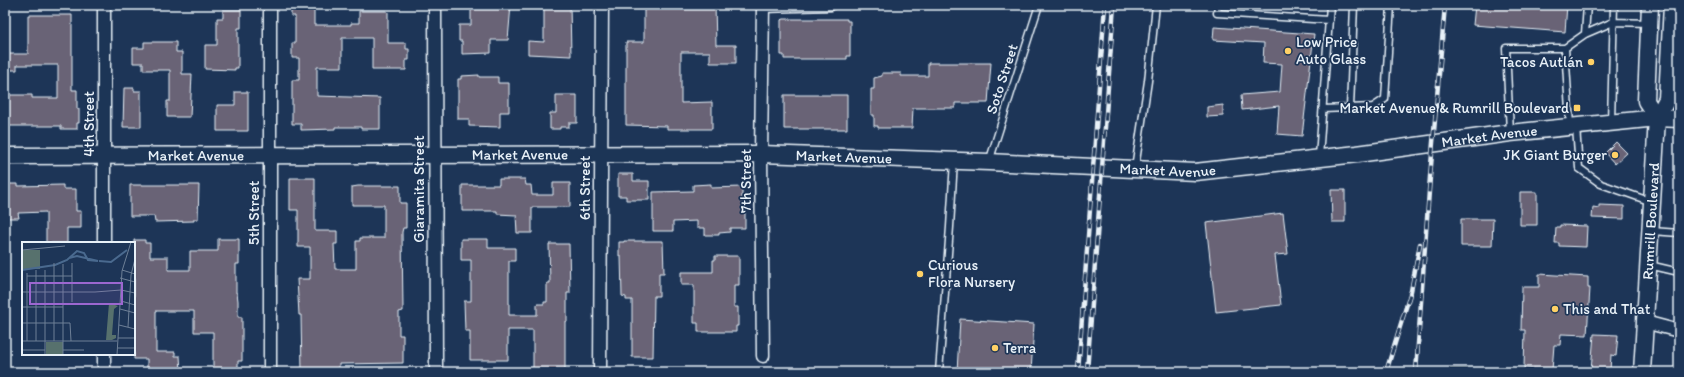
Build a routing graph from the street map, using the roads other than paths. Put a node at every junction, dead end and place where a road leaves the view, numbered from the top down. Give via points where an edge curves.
1 (104, 5) edge
2 (270, 5) edge
3 (435, 5) edge
4 (602, 5) edge
5 (831, 5) edge
6 (1039, 5) edge
7 (1156, 5) edge
8 (1218, 5) edge
9 (1330, 5) edge
10 (1354, 5) edge
11 (1391, 5) edge
12 (1587, 5) edge
13 (1614, 5) edge
14 (1650, 5) edge
15 (1672, 5) edge
16 (763, 7) edge
17 (797, 7) edge
18 (1329, 20) junction
19 (1613, 22) junction
20 (1649, 23) junction
21 (1585, 34) junction
22 (1565, 48) junction
23 (1350, 108) junction
24 (1323, 109) junction
25 (1657, 118) junction
26 (1679, 119) edge
27 (1610, 124) junction
28 (1573, 128) junction
29 (1510, 134) junction
30 (270, 154) junction
31 (435, 154) junction
32 (601, 154) junction
33 (761, 154) junction
34 (5, 156) edge
35 (105, 156) junction
36 (1319, 158) junction
37 (954, 161) junction
38 (990, 162) junction
39 (1135, 169) junction
40 (1652, 202) junction
41 (1650, 231) junction
42 (1679, 233) edge
43 (104, 242) edge
44 (1648, 265) junction
45 (1679, 272) edge
46 (1645, 322) junction
47 (1679, 331) edge
48 (104, 355) edge
49 (763, 356) dead end
50 (104, 372) edge
51 (270, 372) edge
52 (436, 372) edge
53 (600, 372) edge
54 (939, 372) edge
55 (1642, 372) edge

1 - 35 street, 4th Street
2 - 30 street, 5th Street
3 - 31 street, Giaramita Street
4 - 32 street, 6th Street
5 - 17 lane
6 - 38 lane, Soto Street
7 - 39 lane
8 - 18 lane via 1217,13
9 - 18 lane
10 - 23 lane
11 - 23 lane via 1385,99 1373,107
12 - 21 lane
13 - 19 lane
14 - 20 street
15 - 25 street, Rumrill Boulevard via 1667,99
16 - 17 lane
16 - 33 street, 7th Street
18 - 24 lane
19 - 20 lane
19 - 21 lane
19 - 27 lane
20 - 25 street via 1646,101
21 - 22 lane
22 - 28 lane
22 - 29 lane via 1506,48
23 - 24 lane
24 - 36 lane
25 - 26 street, Market Avenue
25 - 27 street, Market Avenue
25 - 40 street, Rumrill Boulevard
27 - 28 street, Market Avenue
28 - 29 street, Market Avenue
28 - 40 lane via 1579,168 1601,184
29 - 36 street, Market Avenue
30 - 31 street, Market Avenue
30 - 35 street, Market Avenue
30 - 51 street, 5th Street
31 - 32 street, Market Avenue
31 - 52 street, Giaramita Street
32 - 33 street, Market Avenue
32 - 53 street, 6th Street
33 - 37 street, Market Avenue
33 - 49 street, 7th Street
34 - 35 street, Market Avenue
35 - 43 street, 4th Street
36 - 39 street, Market Avenue via 1195,172
37 - 38 street, Market Avenue
37 - 54 lane
38 - 39 street, Market Avenue
40 - 41 street, Rumrill Boulevard
41 - 42 lane
41 - 44 street, Rumrill Boulevard
44 - 45 lane
44 - 46 street, Rumrill Boulevard
46 - 47 street
46 - 55 street, Rumrill Boulevard
48 - 50 street

